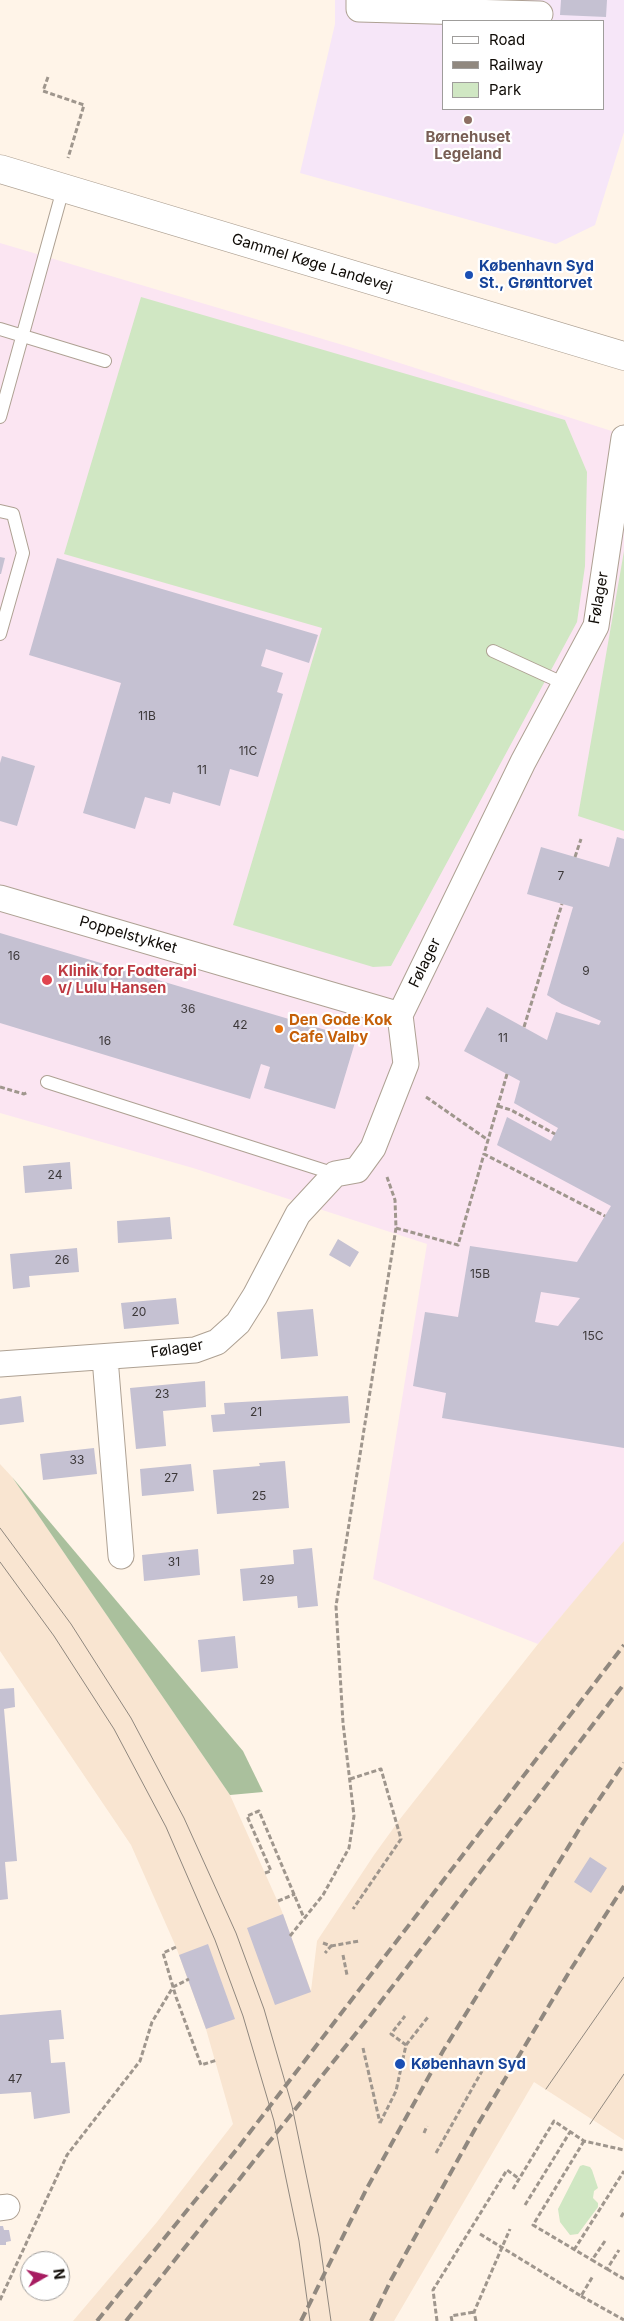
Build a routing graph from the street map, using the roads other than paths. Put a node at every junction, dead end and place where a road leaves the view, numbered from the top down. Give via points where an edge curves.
1 (359, 0) edge
2 (540, 14) dead end
3 (0, 169) edge
4 (63, 189) junction
5 (0, 329) edge
6 (22, 336) junction
7 (624, 356) edge
8 (105, 361) dead end
9 (0, 417) edge
10 (624, 438) edge
11 (0, 511) edge
12 (0, 634) edge
13 (493, 651) dead end
14 (565, 684) junction
15 (0, 898) edge
16 (400, 1015) junction
17 (47, 1082) dead end
18 (335, 1174) junction
19 (105, 1358) junction
20 (0, 1364) edge
21 (121, 1556) dead end

1 - 2 street via 359,9
3 - 4 street, Gammel Køge Landevej
4 - 6 lane
4 - 7 street, Gammel Køge Landevej
5 - 6 lane
6 - 8 lane
6 - 9 lane
10 - 14 street, Følager via 596,626
11 - 12 lane via 13,514 23,553
13 - 14 lane
14 - 16 street, Følager via 519,770
15 - 16 street, Poppelstykket
16 - 18 street via 406,1064 400,1080 372,1148 357,1170
17 - 18 lane
18 - 19 street, Følager via 298,1214 256,1296 238,1323 217,1342 195,1350
19 - 20 street, Følager
19 - 21 street

